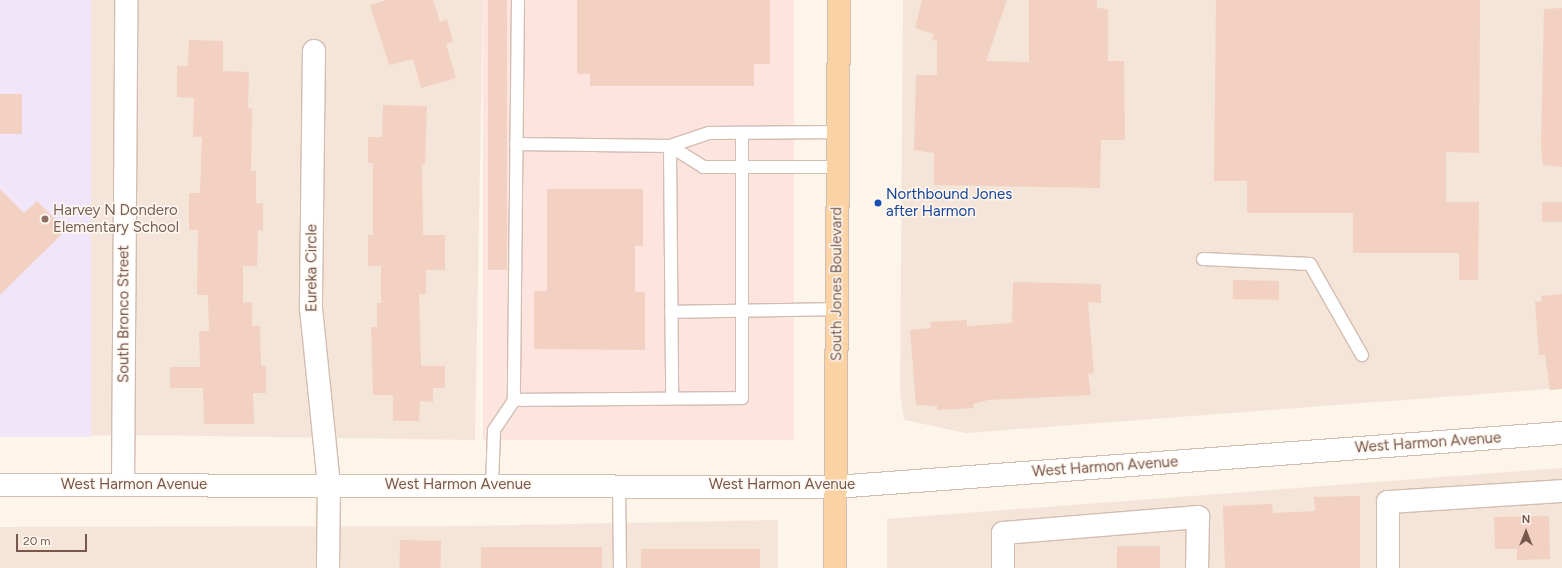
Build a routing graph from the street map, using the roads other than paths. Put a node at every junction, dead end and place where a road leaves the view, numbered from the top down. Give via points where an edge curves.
1 (126, 0) edge
2 (518, 0) edge
3 (839, 0) edge
4 (314, 51) dead end
5 (838, 132) junction
6 (742, 133) junction
7 (516, 144) junction
8 (670, 146) junction
9 (742, 167) junction
10 (838, 167) junction
11 (1203, 259) dead end
12 (837, 309) junction
13 (742, 311) junction
14 (672, 312) junction
15 (1362, 355) dead end
16 (672, 398) junction
17 (514, 400) junction
18 (1562, 433) edge
19 (329, 484) junction
20 (0, 485) edge
21 (123, 485) junction
22 (492, 485) junction
23 (619, 486) junction
24 (835, 487) junction
25 (1562, 490) edge
26 (328, 568) edge
27 (620, 568) edge
28 (835, 568) edge
29 (1003, 568) edge
30 (1197, 568) edge
31 (1388, 568) edge

1 - 21 main road, South Bronco Street
2 - 7 lane
3 - 5 main road, South Jones Boulevard
4 - 19 main road, Eureka Circle via 311,308
5 - 6 lane
5 - 10 main road, South Jones Boulevard
6 - 8 lane via 709,133
6 - 9 lane
7 - 8 lane
7 - 17 lane
8 - 9 lane via 703,167
8 - 14 lane
9 - 10 lane
9 - 13 lane
10 - 12 main road, South Jones Boulevard
11 - 15 lane via 1310,264
12 - 13 lane
12 - 24 main road, South Jones Boulevard
13 - 14 lane
13 - 16 lane via 742,398
14 - 16 lane
16 - 17 lane
17 - 22 lane via 494,430
18 - 24 main road, West Harmon Avenue
19 - 21 main road, West Harmon Avenue
19 - 22 main road, West Harmon Avenue
19 - 26 main road, Eureka Circle
20 - 21 main road, West Harmon Avenue
22 - 23 main road, West Harmon Avenue
23 - 24 main road, West Harmon Avenue
23 - 27 lane
24 - 28 main road, South Jones Boulevard
25 - 31 main road via 1388,502
29 - 30 main road via 1004,533 1198,517

